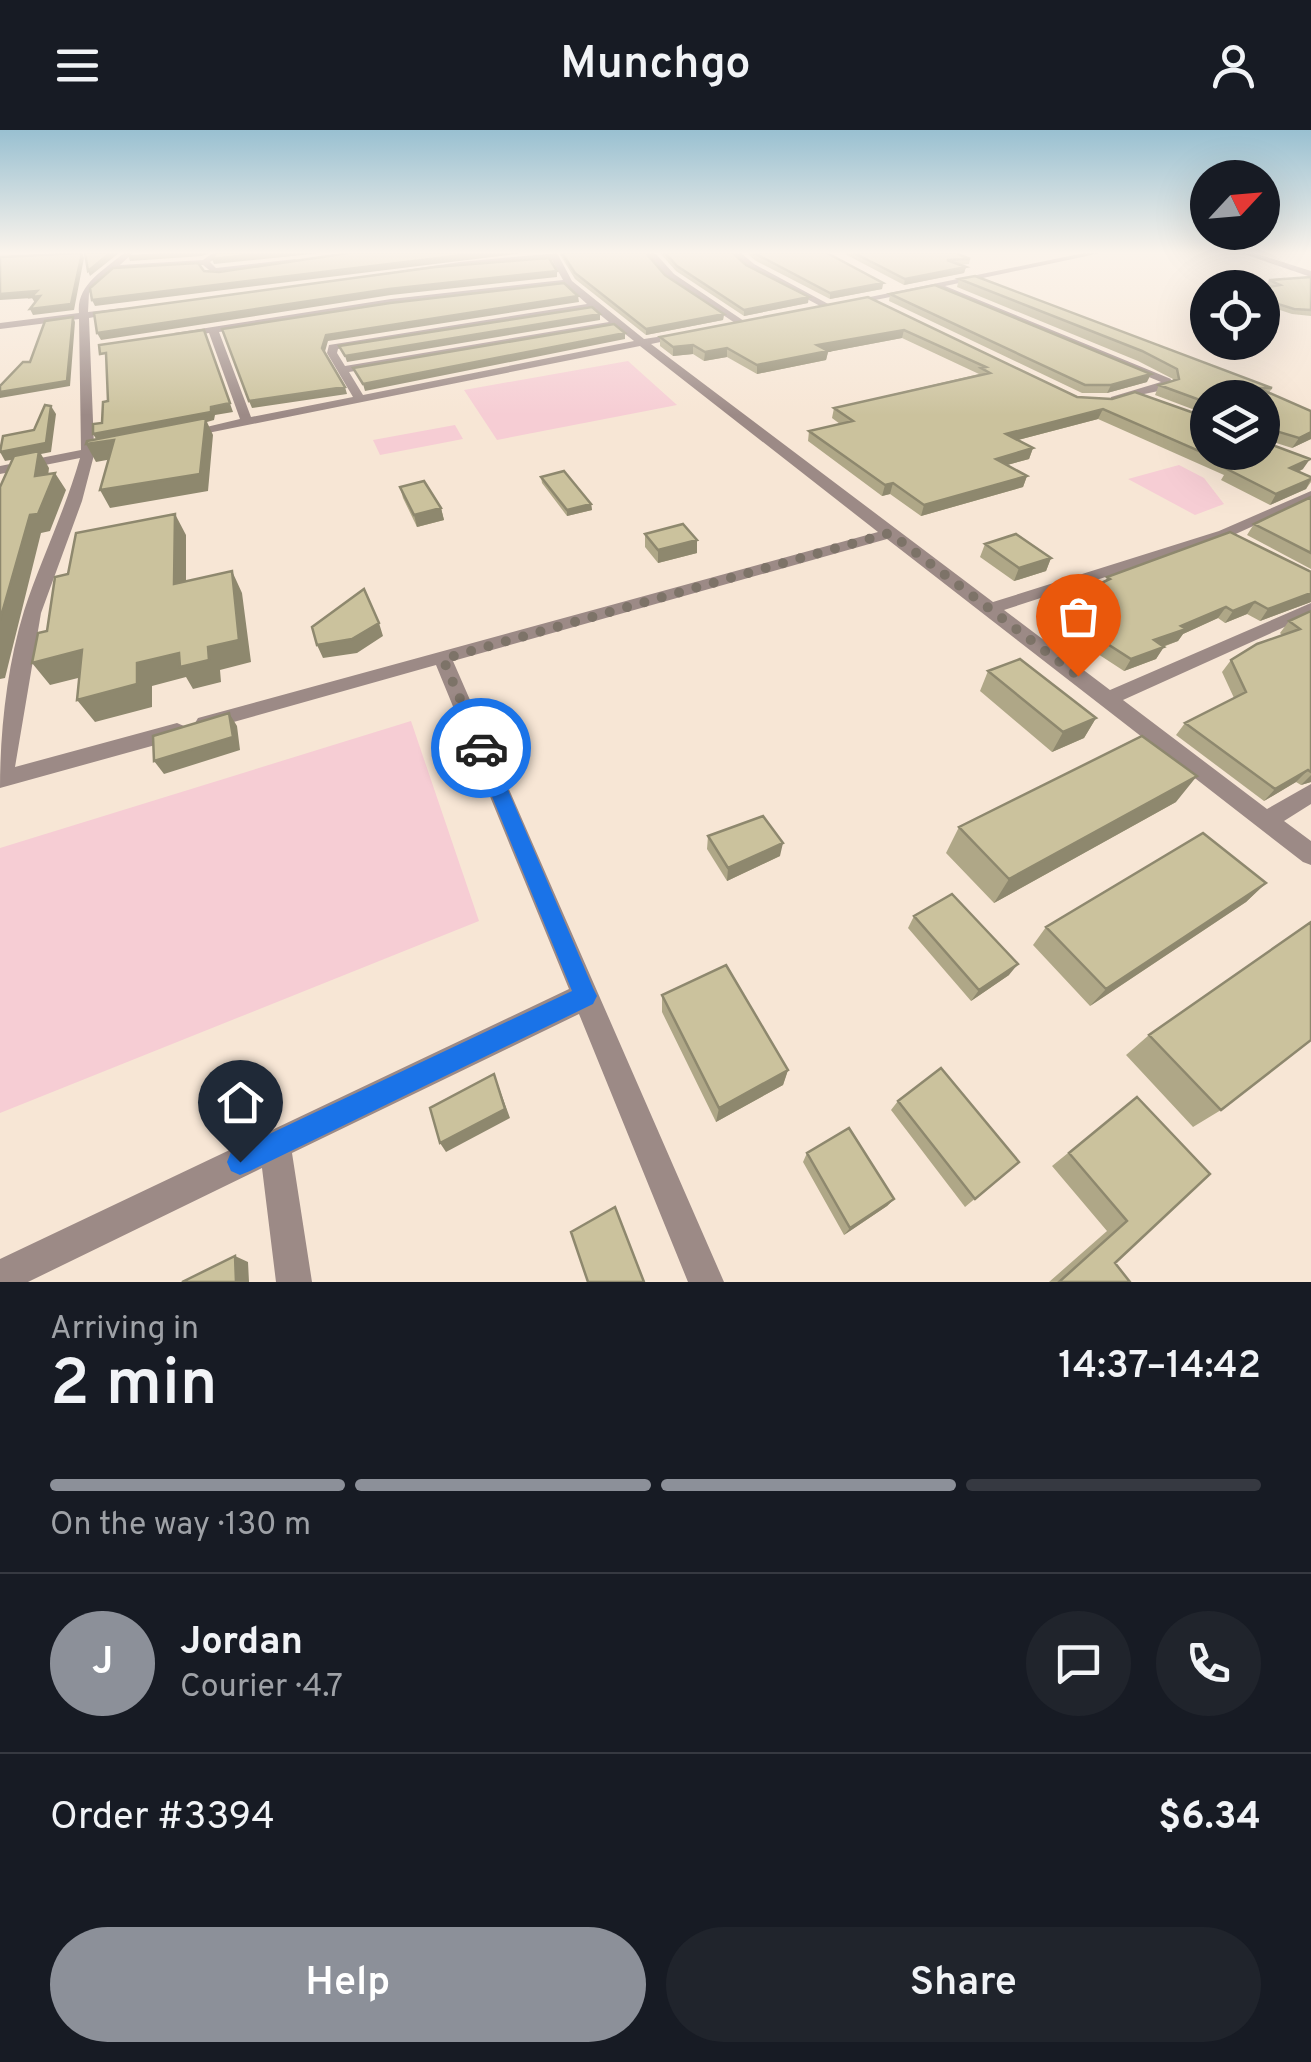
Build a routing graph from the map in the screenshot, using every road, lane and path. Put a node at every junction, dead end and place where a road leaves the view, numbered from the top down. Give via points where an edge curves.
1 (84, 307) edge
2 (362, 307) edge
3 (589, 307) edge
4 (595, 307) edge
5 (716, 307) edge
6 (824, 307) edge
7 (986, 307) edge
8 (136, 309) edge
9 (810, 310) edge
10 (83, 316) junction
11 (758, 320) edge
12 (740, 323) junction
13 (617, 324) junction
14 (0, 326) edge
15 (724, 326) edge
16 (212, 330) junction
17 (691, 333) edge
18 (159, 338) edge
19 (642, 343) junction
20 (105, 346) edge
21 (88, 350) junction
22 (342, 370) junction
23 (1134, 395) junction
24 (360, 399) junction
25 (1097, 402) edge
26 (1152, 402) edge
27 (247, 421) junction
28 (176, 435) edge
29 (124, 446) edge
30 (88, 452) junction
31 (0, 470) edge
32 (1311, 495) edge
33 (890, 533) junction
34 (1224, 534) junction
35 (1241, 543) edge
36 (989, 608) junction
37 (1311, 608) edge
38 (443, 659) junction
39 (1107, 699) junction
40 (1, 779) edge
41 (1311, 793) edge
42 (1266, 820) junction
43 (1311, 855) edge
44 (586, 996) junction
45 (275, 1145) junction
46 (0, 1277) edge
47 (294, 1282) edge
48 (706, 1282) edge

1 - 10 street
2 - 16 street
3 - 22 street via 333,347
4 - 13 street
5 - 12 street
6 - 9 street
7 - 23 street via 1166,382
8 - 10 street
10 - 14 street
10 - 21 street
11 - 12 street
12 - 15 street
13 - 19 street
13 - 22 street
16 - 18 street
16 - 27 street
17 - 19 street
19 - 24 street
19 - 33 street
20 - 21 street
21 - 30 street
22 - 24 street
23 - 25 street
23 - 26 street
24 - 27 street
27 - 28 street
29 - 30 street
30 - 31 street
30 - 40 street via 32,613
32 - 34 street
33 - 36 street
33 - 38 street
34 - 35 street
34 - 36 street
36 - 39 street
37 - 39 street
38 - 40 street
38 - 44 street
39 - 42 street
41 - 42 street
42 - 43 street
44 - 45 street
44 - 48 street
45 - 46 street
45 - 47 street

